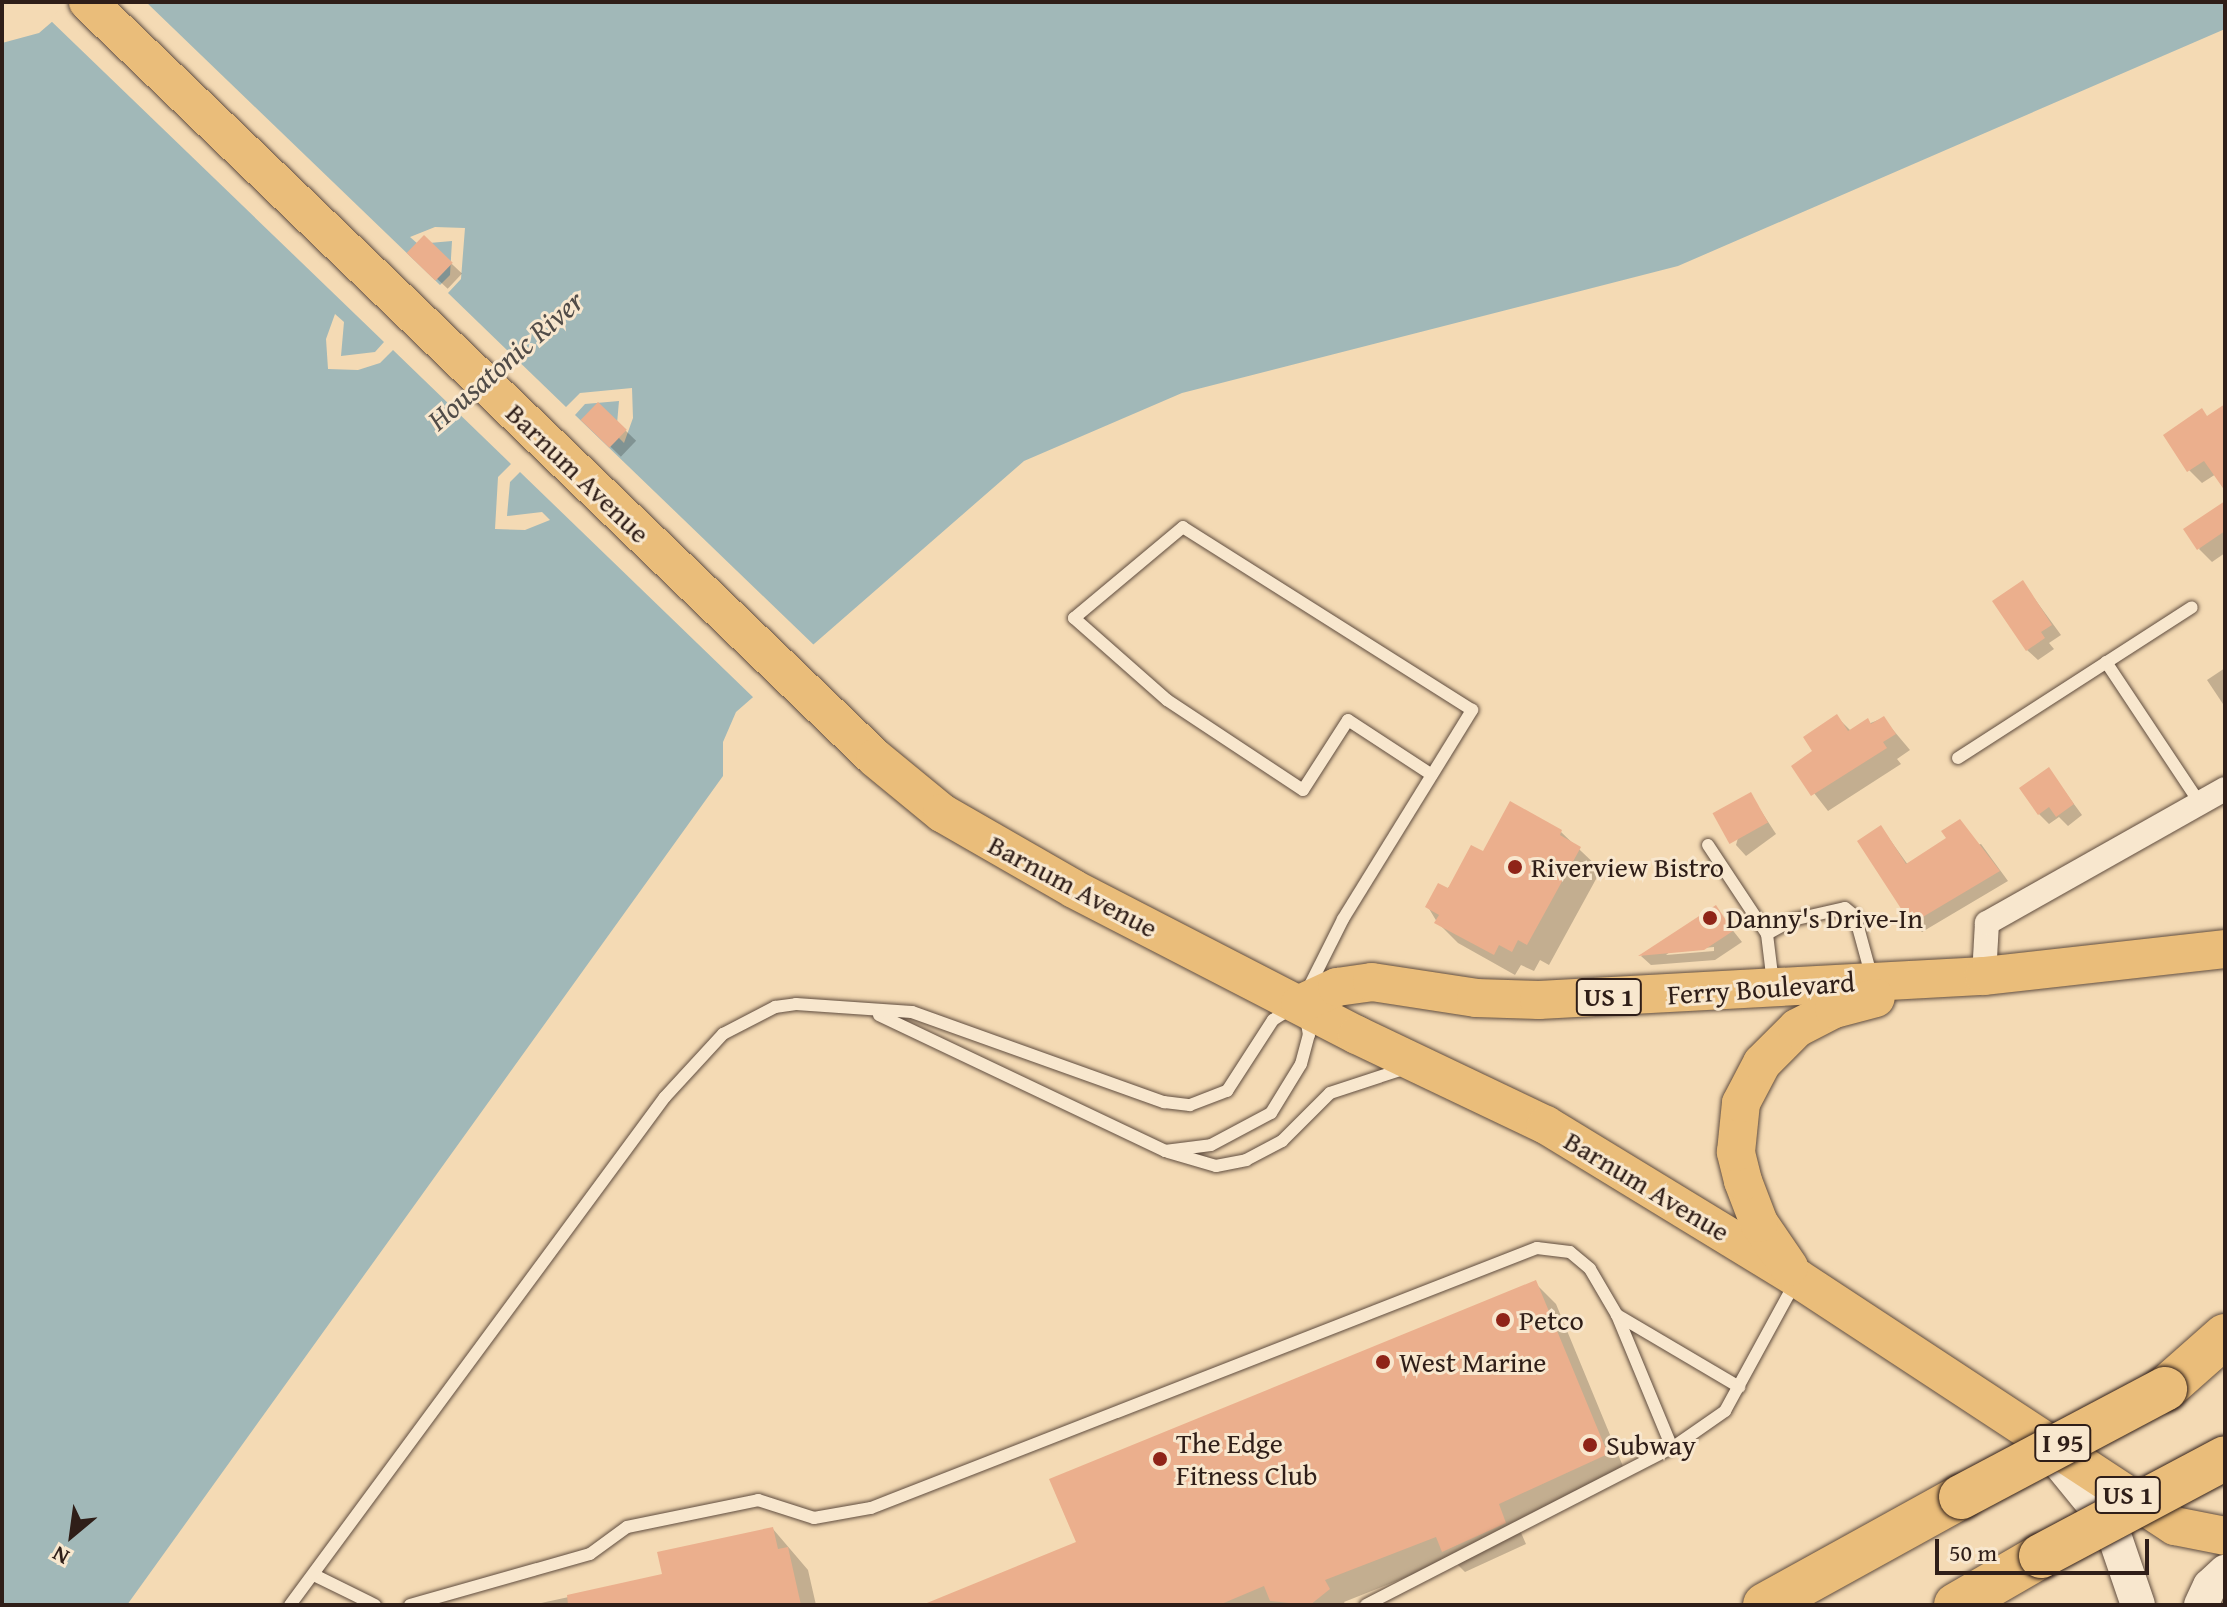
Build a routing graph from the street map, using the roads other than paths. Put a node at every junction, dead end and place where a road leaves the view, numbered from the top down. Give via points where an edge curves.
1 (88, 2) edge
2 (2192, 607) dead end
3 (2106, 662) junction
4 (1958, 758) dead end
5 (1432, 775) junction
6 (2225, 789) edge
7 (2201, 805) junction
8 (1708, 845) dead end
9 (1767, 934) junction
10 (2225, 949) edge
11 (1984, 976) junction
12 (1924, 980) junction
13 (1873, 981) junction
14 (1774, 990) junction
15 (1300, 1004) junction
16 (876, 1013) junction
17 (1419, 1065) junction
18 (1165, 1151) junction
19 (1797, 1278) junction
20 (1617, 1315) junction
21 (2225, 1336) edge
22 (2225, 1358) edge
23 (1739, 1387) junction
24 (2165, 1389) junction
25 (2037, 1436) junction
26 (1672, 1448) junction
27 (2225, 1458) edge
28 (2225, 1536) edge
29 (2225, 1572) edge
30 (314, 1575) junction
31 (290, 1605) edge
32 (375, 1605) edge
33 (410, 1605) edge
34 (1366, 1605) edge
35 (1765, 1605) edge
36 (1956, 1605) edge
37 (2138, 1605) edge
38 (2201, 1605) edge

1 - 15 main road, Barnum Avenue / US 1 via 908,787 962,827
2 - 3 lane
3 - 4 lane
3 - 7 lane
5 - 5 lane via 1472,710 1183,527 1074,618 1167,700 1303,790 1348,720
5 - 15 lane via 1343,919
6 - 7 street
7 - 11 street via 1987,923
8 - 9 lane
9 - 13 lane via 1792,920 1845,908 1855,916
9 - 14 lane
10 - 11 main road, Ferry Boulevard / US 1
11 - 12 main road, Ferry Boulevard / US 1
12 - 13 main road, Ferry Boulevard / US 1
12 - 19 main road via 1834,1009 1797,1028 1771,1051 1745,1091 1736,1135 1743,1181 1759,1223
13 - 14 main road, Ferry Boulevard / US 1
14 - 15 main road, Ferry Boulevard / US 1 via 1539,1000 1476,998 1372,982 1337,987
15 - 16 lane via 1273,1020 1227,1091 1190,1105 1164,1102 912,1012
15 - 17 main road, Barnum Avenue / US 1
15 - 18 lane via 1310,1025 1307,1048 1292,1086 1271,1113 1219,1142
16 - 18 lane
16 - 30 lane via 810,1003 775,1007 703,1051
17 - 18 lane via 1330,1093 1282,1141 1246,1160 1216,1166
17 - 19 main road, Barnum Avenue / US 1 via 1546,1125
19 - 23 lane
19 - 25 main road, Barnum Avenue / US 1
20 - 23 lane
20 - 26 lane
20 - 33 lane via 1590,1269 1570,1252 1537,1248 871,1508 819,1518 758,1500 627,1527 590,1554
21 - 24 highway
22 - 24 highway, I 95
23 - 26 lane via 1725,1411
24 - 35 highway, I 95, bridge
25 - 28 main road, Barnum Avenue / US 1 via 2175,1526
25 - 37 main road via 2111,1526
26 - 34 lane
27 - 36 highway, bridge
29 - 38 main road
30 - 31 lane
30 - 32 lane

